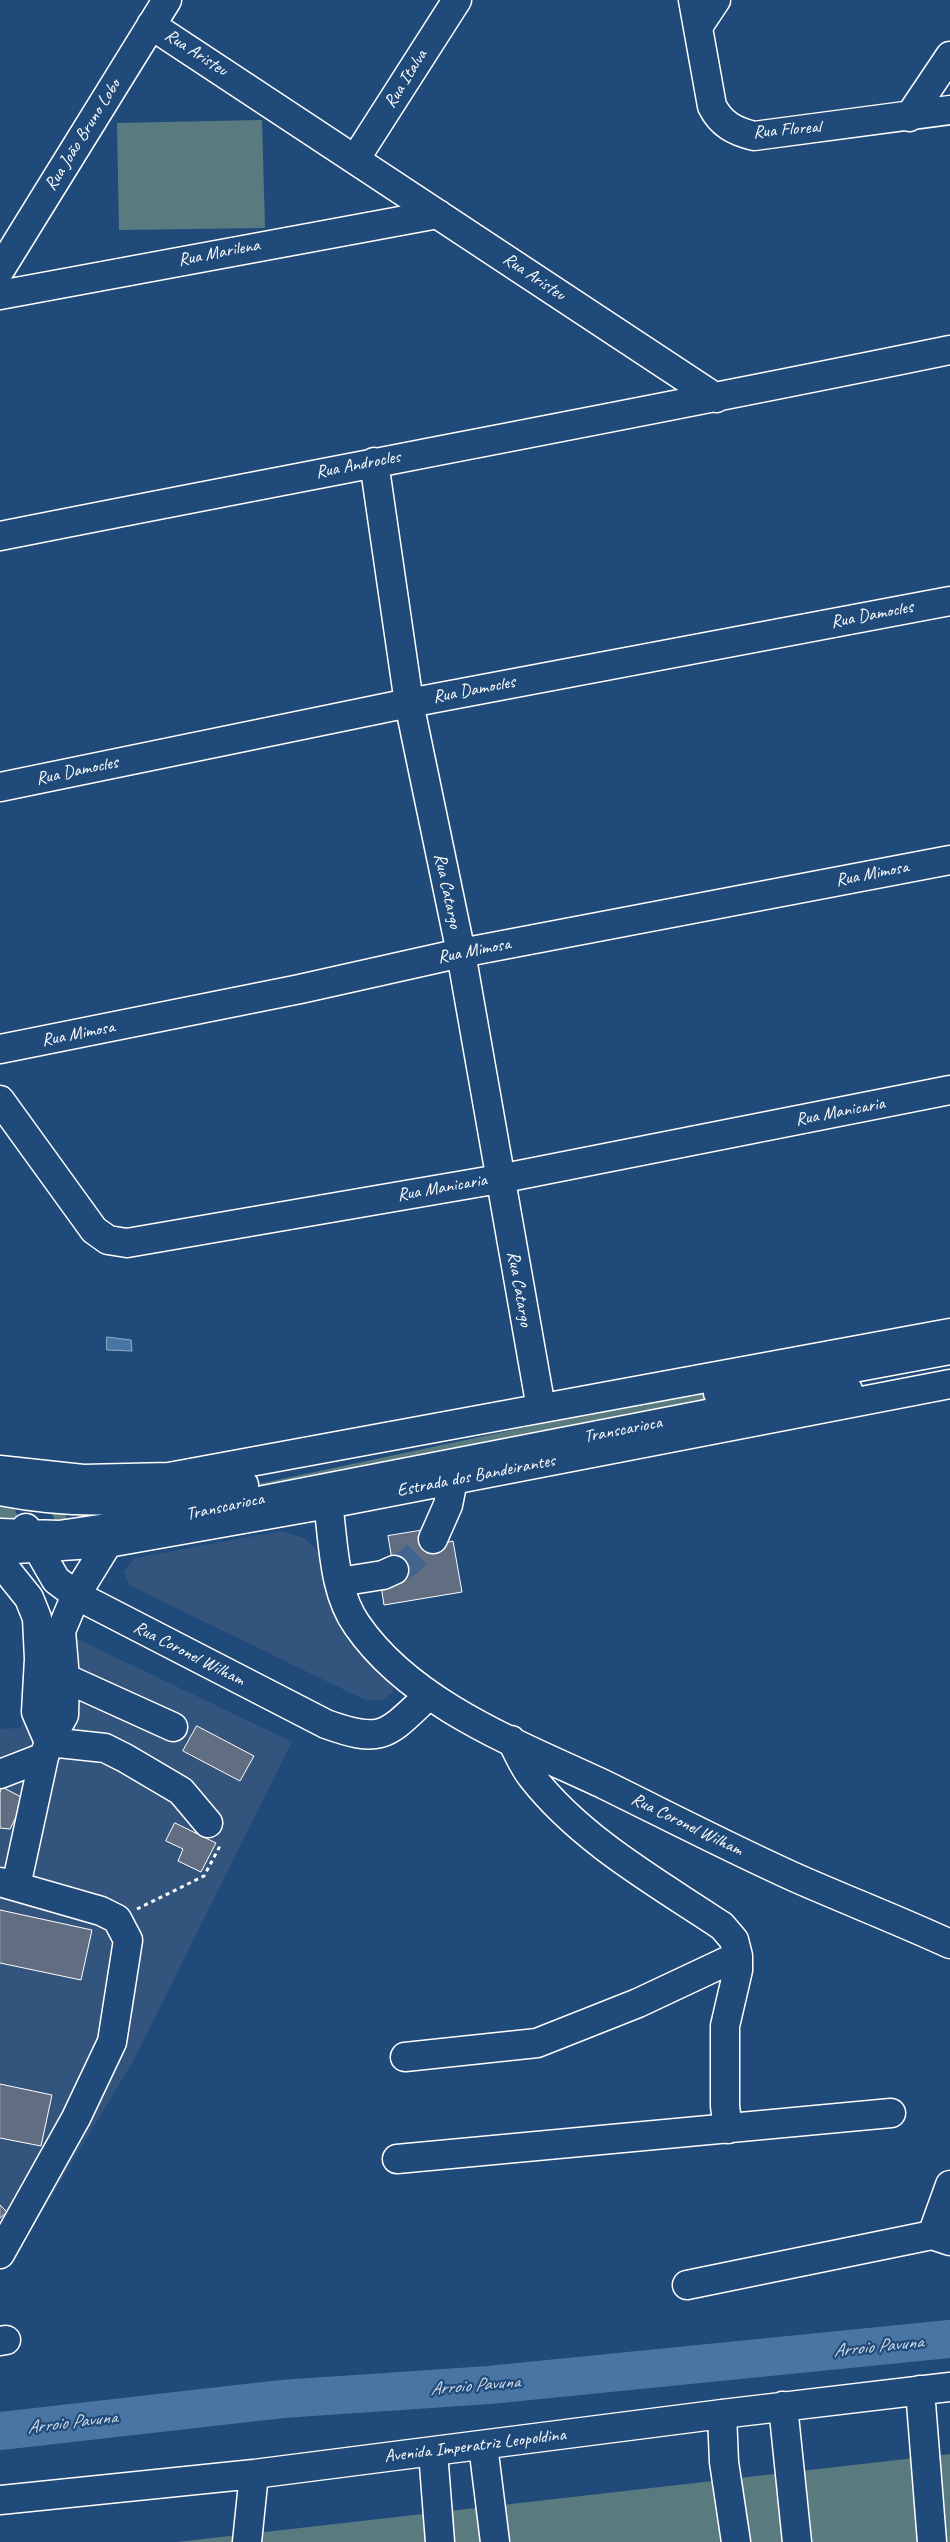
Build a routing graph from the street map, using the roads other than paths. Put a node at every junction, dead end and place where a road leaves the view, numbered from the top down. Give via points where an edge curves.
1 (167, 0) edge
2 (457, 0) edge
3 (693, 0) edge
4 (716, 0) edge
5 (151, 25) junction
6 (698, 27) junction
7 (950, 56) edge
8 (950, 110) edge
9 (909, 117) junction
10 (356, 158) junction
11 (438, 214) junction
12 (0, 270) edge
13 (0, 295) edge
14 (950, 350) edge
15 (716, 398) junction
16 (374, 462) junction
17 (0, 536) edge
18 (950, 600) edge
19 (409, 703) junction
20 (0, 787) edge
21 (950, 860) edge
22 (461, 952) junction
23 (0, 1049) edge
24 (950, 1090) edge
25 (0, 1100) edge
26 (499, 1179) junction
27 (950, 1333) edge
28 (950, 1350) edge
29 (950, 1370) edge
30 (950, 1384) edge
31 (541, 1408) junction
32 (453, 1480) junction
33 (3, 1482) edge
34 (328, 1504) junction
35 (0, 1533) edge
36 (433, 1538) tunnel mouth
37 (34, 1542) junction
38 (108, 1543) junction
39 (0, 1550) edge
40 (0, 1562) edge
41 (394, 1570) tunnel mouth
42 (339, 1582) junction
43 (76, 1595) junction
44 (65, 1678) junction
45 (429, 1695) junction
46 (173, 1727) dead end
47 (511, 1740) junction
48 (46, 1750) junction
49 (0, 1774) edge
50 (208, 1823) road end
51 (8, 1884) edge
52 (950, 1944) edge
53 (738, 1956) junction
54 (405, 2057) dead end
55 (891, 2113) dead end
56 (728, 2129) junction
57 (397, 2159) dead end
58 (950, 2185) edge
59 (941, 2238) edge
60 (0, 2254) edge
61 (687, 2285) dead end
62 (950, 2387) edge
63 (920, 2390) junction
64 (784, 2406) junction
65 (722, 2414) junction
66 (483, 2445) junction
67 (433, 2452) junction
68 (254, 2474) junction
69 (0, 2500) edge
70 (247, 2542) edge
71 (440, 2542) edge
72 (495, 2542) edge
73 (736, 2542) edge
74 (797, 2542) edge
75 (932, 2542) edge

1 - 5 street, Rua João Bruno Lobo
2 - 10 street, Rua Italva
3 - 6 street, Rua Floreal
4 - 6 street
5 - 10 street, Rua Aristeu
5 - 12 street, Rua João Bruno Lobo
6 - 9 street, Rua Floreal via 712,106 718,119 737,132 754,136
7 - 9 street
8 - 9 street, Rua Floreal
10 - 11 street, Rua Aristeu
11 - 13 street, Rua Marilena
11 - 15 street, Rua Aristeu
14 - 15 street
15 - 16 street, Rua Androcles
16 - 17 street, Rua Androcles
16 - 19 street, Rua Catargo
18 - 19 street, Rua Damocles
19 - 20 street, Rua Damocles
19 - 22 street, Rua Catargo
21 - 22 street, Rua Mimosa
22 - 23 street, Rua Mimosa via 300,989
22 - 26 street, Rua Catargo
24 - 26 street, Rua Manicaria
25 - 26 street, Rua Manicaria via 94,1230 108,1240 127,1243
26 - 31 street, Rua Catargo
27 - 31 street
28 - 33 street, Transcarioca via 162,1498 126,1502 60,1500
29 - 37 street, Transcarioca
30 - 32 street, Estrada dos Bandeirantes
31 - 33 street via 169,1477
32 - 34 street, Estrada dos Bandeirantes
32 - 36 street via 448,1505
33 - 37 street, Rua Coronel Wilham
34 - 38 street, Estrada dos Bandeirantes
34 - 42 street, Rua Coronel Wilham
35 - 37 street, Transcarioca
37 - 38 street, Estrada dos Bandeirantes
37 - 39 street, Estrada dos Bandeirantes
37 - 43 street, Rua Coronel Wilham via 56,1580
38 - 43 street
40 - 48 street via 29,1598 37,1618 36,1712
41 - 42 street via 383,1575
42 - 45 street, Rua Coronel Wilham via 357,1624 398,1668
43 - 44 street via 62,1631
43 - 45 street, Rua Coronel Wilham via 326,1724 354,1734 372,1736 383,1733 400,1723
44 - 46 street
44 - 48 street via 64,1715
45 - 47 street, Rua Coronel Wilham
47 - 52 street, Rua Coronel Wilham via 794,1877
47 - 53 street via 531,1775 555,1804 614,1854 722,1926 734,1940
48 - 49 street
48 - 50 street via 105,1748 181,1791
48 - 51 street
51 - 60 street via 102,1910 117,1920 128,1940 112,2042 76,2118
53 - 54 street via 638,2003 537,2043
53 - 56 street via 738,1970 725,2026
55 - 56 street
56 - 57 street
58 - 59 street
59 - 61 street
62 - 63 street, Avenida Imperatriz Leopoldina
63 - 64 street, Avenida Imperatriz Leopoldina
63 - 75 street
64 - 65 street, Avenida Imperatriz Leopoldina
64 - 74 street
65 - 66 street, Avenida Imperatriz Leopoldina
65 - 73 street via 724,2462
66 - 67 street, Avenida Imperatriz Leopoldina
66 - 72 street
67 - 68 street, Avenida Imperatriz Leopoldina
67 - 71 street
68 - 69 street, Avenida Imperatriz Leopoldina
68 - 70 street

